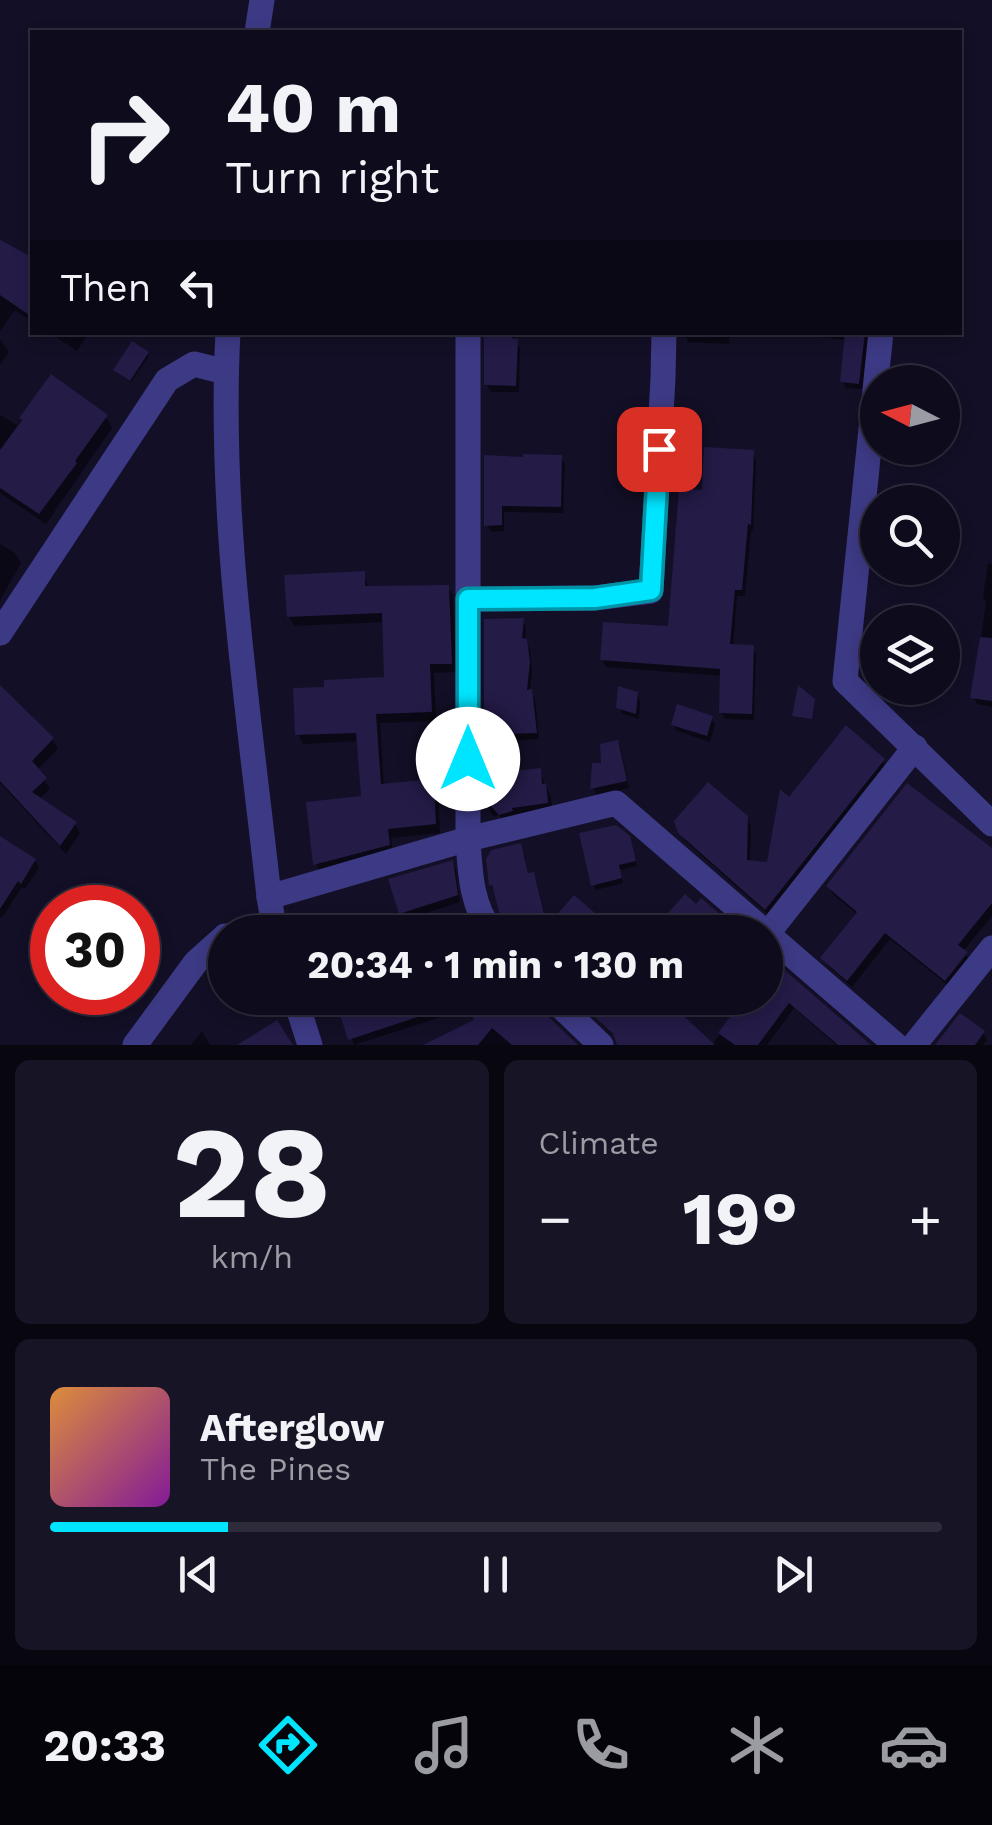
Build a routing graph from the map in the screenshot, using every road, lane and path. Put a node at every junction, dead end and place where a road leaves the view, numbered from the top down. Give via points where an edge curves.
1 (262, 0) edge
2 (257, 30) edge
3 (228, 335) edge
4 (468, 335) edge
5 (664, 335) edge
6 (881, 335) edge
7 (226, 372) junction
8 (468, 599) junction
9 (0, 633) edge
10 (915, 747) junction
11 (992, 824) edge
12 (468, 839) junction
13 (269, 896) junction
14 (272, 915) edge
15 (479, 915) edge
16 (747, 915) edge
17 (782, 915) edge
18 (783, 946) edge
19 (992, 948) edge
20 (208, 951) edge
21 (300, 1015) edge
22 (570, 1015) edge
23 (135, 1045) edge
24 (310, 1045) edge
25 (601, 1045) edge
26 (896, 1045) edge
27 (914, 1045) edge

1 - 2 street
3 - 7 street
4 - 8 street
5 - 8 street via 651,590 595,598
6 - 10 street via 845,680
7 - 9 street via 194,364 167,380
7 - 13 street via 230,531
8 - 12 street
10 - 11 street
10 - 17 street
12 - 13 street
12 - 15 street
12 - 16 street via 616,803
13 - 14 street
18 - 26 street
19 - 27 street
20 - 23 street
21 - 24 street
22 - 25 street

